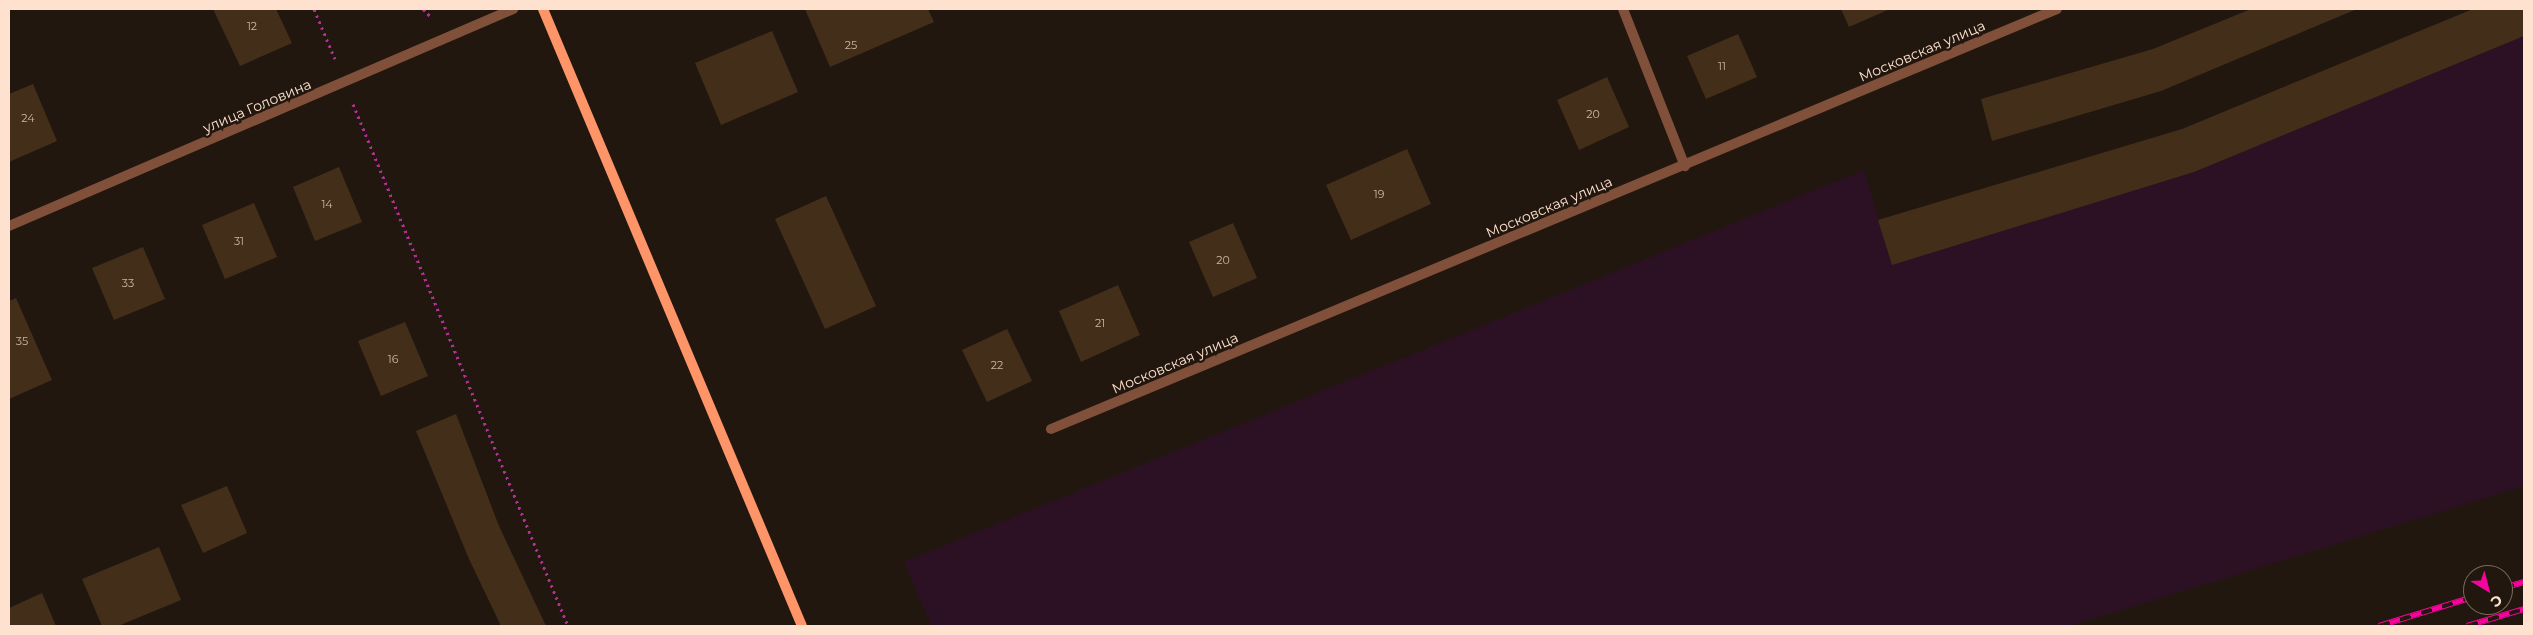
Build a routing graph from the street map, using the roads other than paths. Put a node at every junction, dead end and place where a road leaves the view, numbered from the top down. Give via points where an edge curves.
1 (513, 9) edge
2 (543, 9) edge
3 (1622, 9) edge
4 (2057, 9) edge
5 (1685, 166) junction
6 (9, 226) edge
7 (1051, 429) dead end
8 (802, 626) edge

1 - 6 street, улица Головина
2 - 8 street
3 - 5 street
4 - 5 street, Московская улица
5 - 7 street, Московская улица

